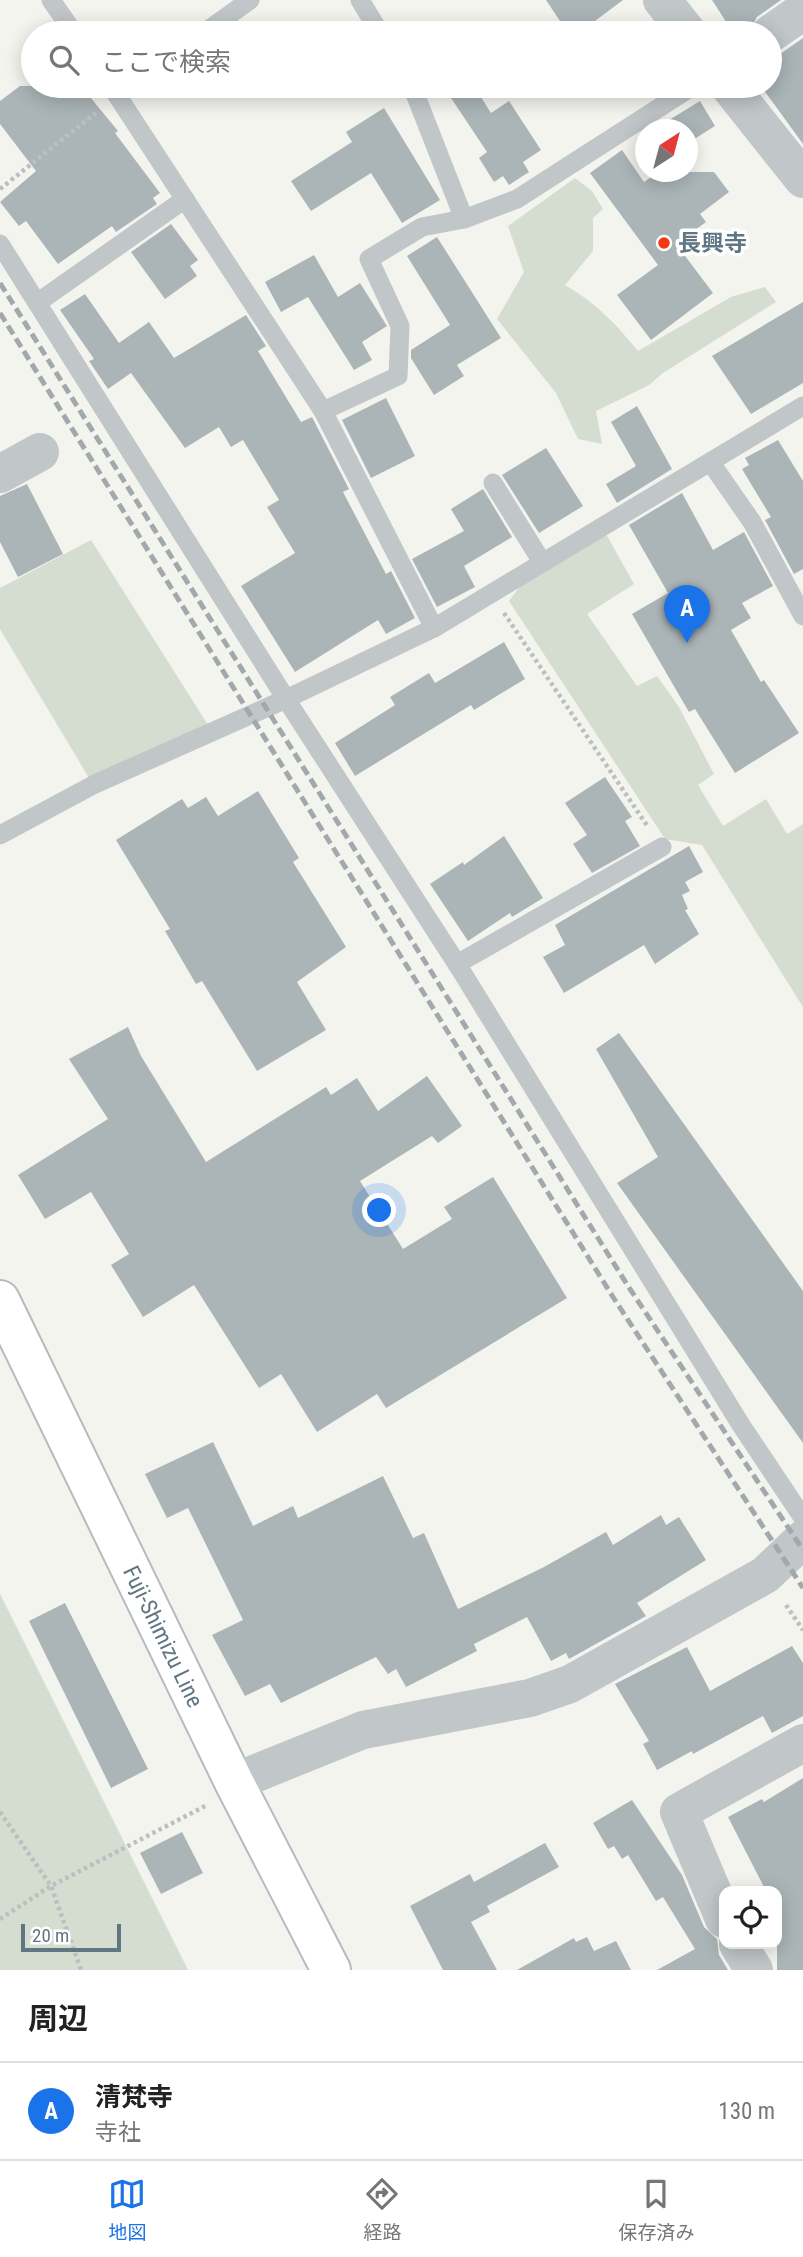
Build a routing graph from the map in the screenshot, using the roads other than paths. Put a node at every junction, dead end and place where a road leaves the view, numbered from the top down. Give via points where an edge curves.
1 (51, 0) edge
2 (250, 0) edge
3 (360, 0) edge
4 (803, 11) edge
5 (66, 21) edge
6 (221, 21) edge
7 (373, 21) edge
8 (782, 26) edge
9 (125, 98) edge
10 (417, 98) edge
11 (674, 98) edge
12 (739, 98) edge
13 (803, 179) edge
14 (185, 199) junction
15 (464, 219) junction
16 (0, 244) edge
17 (37, 303) junction
18 (803, 406) edge
19 (323, 411) junction
20 (40, 452) dead end
21 (711, 463) junction
22 (0, 474) edge
23 (493, 484) dead end
24 (542, 562) junction
25 (803, 616) edge
26 (434, 628) junction
27 (286, 699) junction
28 (0, 835) edge
29 (662, 847) road end
30 (457, 964) junction
31 (0, 1300) edge
32 (803, 1518) edge
33 (803, 1539) edge
34 (803, 1743) edge
35 (224, 1792) junction
36 (719, 1907) edge
37 (741, 1949) edge
38 (331, 1970) edge
39 (754, 1970) edge

1 - 5 lane
2 - 6 lane
3 - 7 lane
4 - 8 street
9 - 14 lane
10 - 15 lane
11 - 15 lane via 517,199
12 - 13 street
14 - 17 lane
14 - 19 lane
15 - 19 lane via 422,227 369,259 400,326 398,376
16 - 17 lane
17 - 27 lane
18 - 21 lane
19 - 26 lane
20 - 22 street
21 - 24 lane
21 - 25 lane via 752,522
23 - 24 lane
24 - 26 lane
26 - 27 lane
27 - 28 lane via 94,784
27 - 30 lane
29 - 30 lane
30 - 32 lane
31 - 35 main road, Fuji-Shimizu Line
33 - 35 street via 765,1575 570,1684 530,1698 363,1730
34 - 36 street via 679,1812
35 - 38 main road, Fuji-Shimizu Line
37 - 39 street

